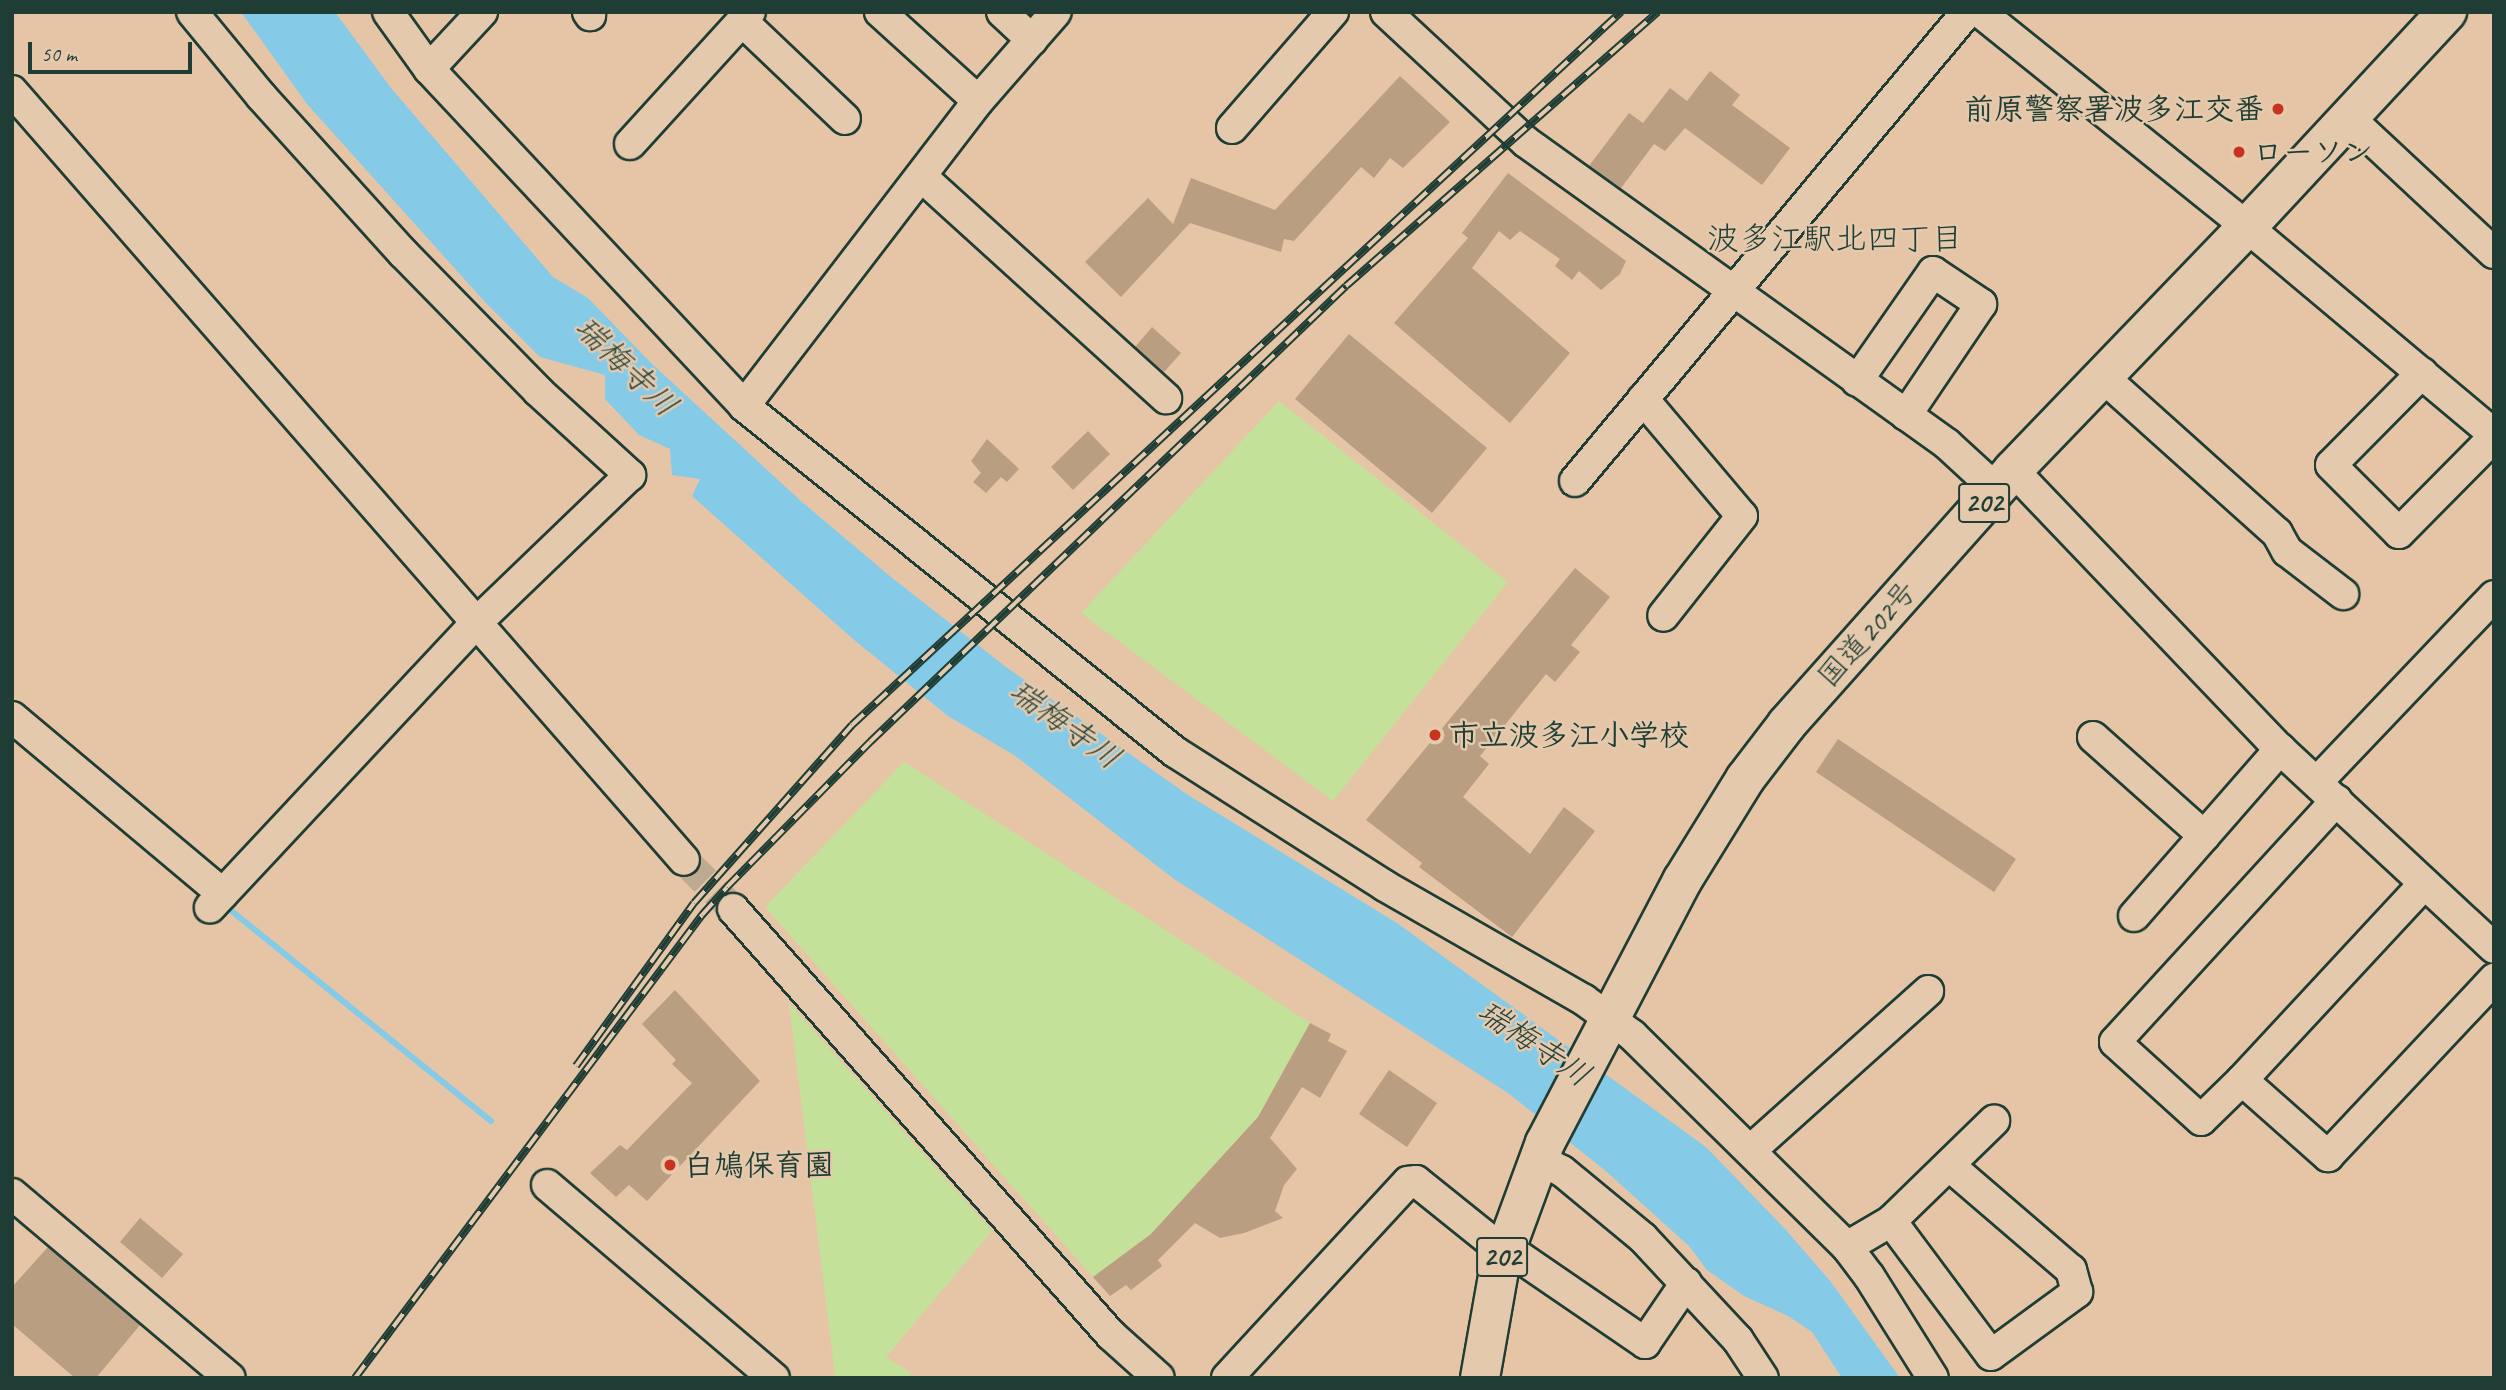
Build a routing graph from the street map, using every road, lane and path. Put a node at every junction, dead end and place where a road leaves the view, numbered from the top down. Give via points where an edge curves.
1 (192, 12) edge
2 (388, 12) edge
3 (482, 12) edge
4 (880, 12) edge
5 (1002, 12) edge
6 (1056, 12) edge
7 (1333, 12) edge
8 (1386, 12) edge
9 (1966, 12) edge
10 (1980, 12) edge
11 (2447, 12) edge
12 (746, 16) edge
13 (1032, 40) junction
14 (429, 69) junction
15 (12, 91) edge
16 (978, 102) junction
17 (2349, 118) junction
18 (845, 119) dead end
19 (1232, 128) dead end
20 (630, 144) dead end
21 (921, 176) junction
22 (2247, 228) junction
23 (2494, 253) edge
24 (1734, 292) junction
25 (2422, 373) junction
26 (2103, 377) junction
27 (1857, 380) junction
28 (1166, 398) dead end
29 (1643, 399) junction
30 (744, 406) junction
31 (1906, 415) junction
32 (2494, 435) edge
33 (2005, 480) junction
34 (1575, 481) dead end
35 (2343, 594) dead end
36 (2494, 596) edge
37 (1663, 616) dead end
38 (477, 622) junction
39 (12, 717) edge
40 (2093, 737) dead end
41 (2280, 749) junction
42 (2327, 791) junction
43 (2204, 836) junction
44 (684, 860) tunnel mouth
45 (2424, 884) junction
46 (733, 909) tunnel mouth
47 (2134, 916) dead end
48 (2494, 948) edge
49 (2494, 979) edge
50 (1928, 991) dead end
51 (1601, 1034) junction
52 (2242, 1080) junction
53 (1994, 1121) dead end
54 (1751, 1150) junction
55 (1542, 1151) junction
56 (1949, 1165) junction
57 (547, 1185) dead end
58 (12, 1194) edge
59 (1891, 1221) junction
60 (1505, 1247) junction
61 (1847, 1247) junction
62 (1686, 1283) junction
63 (230, 1378) edge
64 (774, 1378) edge
65 (1159, 1378) edge
66 (1227, 1378) edge
67 (1480, 1378) edge
68 (1763, 1378) edge
69 (1933, 1378) edge

1 - 38 street via 403,253 538,391 630,474
2 - 14 street
3 - 14 street
4 - 16 street
5 - 13 street
6 - 13 street
7 - 19 street
8 - 24 street via 1527,142
9 - 24 street
10 - 22 street
11 - 17 highway, 国道202号 / 202
12 - 18 street
12 - 20 street
13 - 16 street
14 - 30 street
15 - 38 street
16 - 21 street
17 - 22 highway, 国道202号 / 202
17 - 23 street
21 - 28 street
21 - 30 street
22 - 25 street
22 - 26 highway, 国道202号 / 202
24 - 27 street
24 - 29 street
25 - 32 street
25 - 32 street via 2330,465 2399,533
26 - 33 highway, 国道202号 / 202
26 - 35 street via 2277,533 2287,551
27 - 31 street
27 - 31 street via 1933,272 1981,304
29 - 34 street
29 - 37 street via 1742,516
30 - 51 street via 1175,752 1385,886 1584,1000
31 - 33 street
33 - 41 street
33 - 51 highway, 国道202号 / 202 via 1787,724 1745,779 1682,881
36 - 42 street
38 - 39 street via 217,900
38 - 44 street
40 - 43 street
41 - 42 street
41 - 43 street
42 - 45 street
42 - 52 street via 2115,1042 2201,1120
43 - 47 street
45 - 48 street
45 - 52 street
46 - 65 street via 1111,1335
49 - 52 street via 2328,1156
50 - 54 street
51 - 54 street via 1632,1035
51 - 55 highway, 国道202号 / 202
53 - 56 street
54 - 61 street
55 - 60 highway, 国道202号 / 202
55 - 62 street via 1643,1238
56 - 59 street
56 - 59 street via 2071,1270 2077,1292 1991,1355
57 - 64 street
58 - 63 street
59 - 61 street
60 - 62 street via 1645,1343
60 - 66 street via 1492,1242 1416,1181 1408,1182
60 - 67 highway, 国道202号 / 202
61 - 69 street
62 - 68 street via 1738,1340

